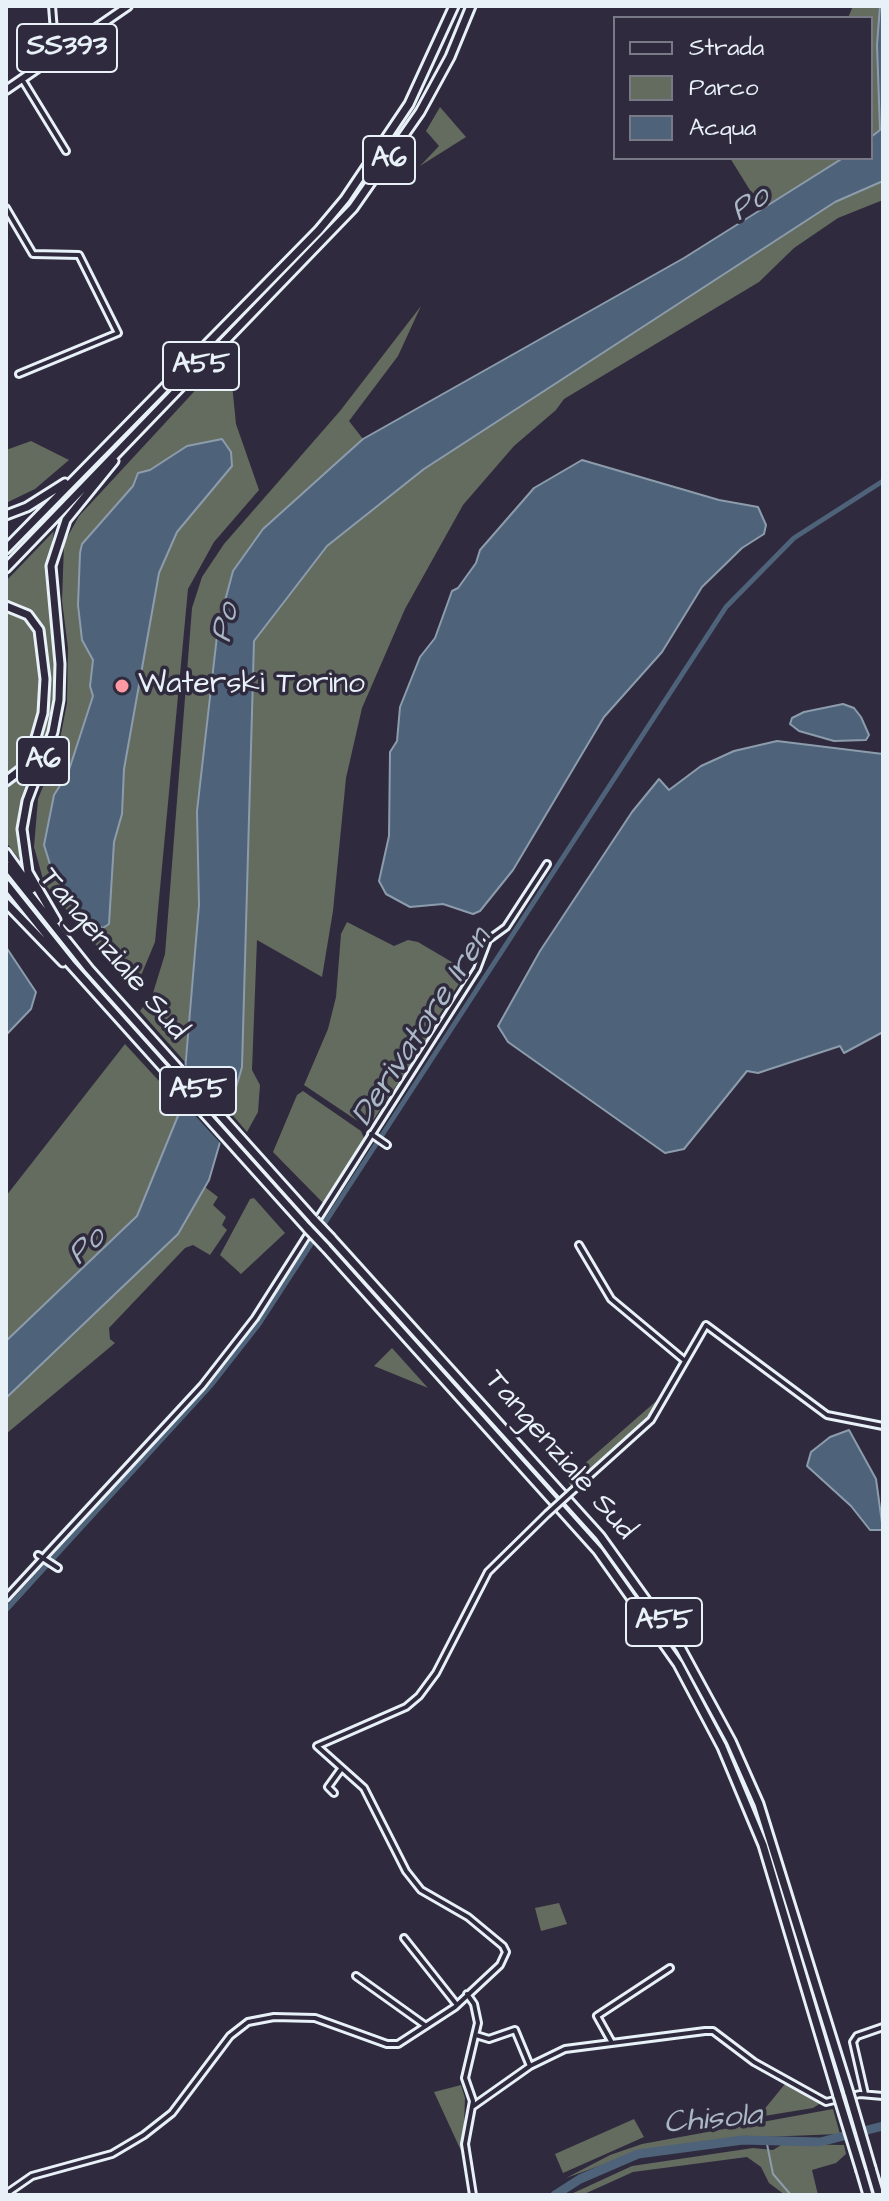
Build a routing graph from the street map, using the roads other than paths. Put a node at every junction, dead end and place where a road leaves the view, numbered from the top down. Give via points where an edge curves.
1 (52, 6) edge
2 (128, 6) edge
3 (454, 6) edge
4 (471, 6) edge
5 (71, 46) junction
6 (22, 79) junction
7 (6, 90) edge
8 (66, 151) dead end
9 (6, 208) edge
10 (266, 283) joint
11 (274, 291) joint
12 (19, 374) dead end
13 (128, 440) junction
14 (74, 478) junction
15 (6, 515) edge
16 (6, 549) edge
17 (6, 568) edge
18 (6, 606) edge
19 (6, 781) edge
20 (6, 853) edge
21 (547, 864) dead end
22 (6, 865) edge
23 (6, 884) edge
24 (6, 903) edge
25 (56, 920) junction
26 (89, 969) junction
27 (83, 978) junction
28 (371, 1134) junction
29 (387, 1145) dead end
30 (579, 1245) dead end
31 (684, 1360) junction
32 (883, 1426) edge
33 (43, 1556) junction
34 (58, 1568) dead end
35 (6, 1598) edge
36 (341, 1769) junction
37 (334, 1793) dead end
38 (404, 1938) dead end
39 (670, 1968) dead end
40 (356, 1976) dead end
41 (467, 1994) junction
42 (457, 2005) junction
43 (427, 2026) junction
44 (883, 2027) edge
45 (476, 2035) junction
46 (611, 2041) junction
47 (530, 2066) junction
48 (865, 2094) junction
49 (883, 2096) edge
50 (472, 2107) junction
51 (6, 2194) edge
52 (473, 2195) edge
53 (868, 2195) edge
54 (879, 2195) edge

1 - 5 street via 54,31
2 - 5 main road, SS393
3 - 10 highway, A6 via 418,86 374,160 319,230
4 - 11 highway, A6 via 438,81 395,151 353,208
5 - 6 main road, SS393
6 - 7 main road, SS393
6 - 8 street
9 - 12 street via 33,254 79,255 118,333
10 - 14 highway, A55
11 - 13 highway, A55
13 - 17 highway, A55
13 - 25 highway, A6 via 66,520 51,566 59,700 22,829 28,872
14 - 15 highway
14 - 16 highway, A55
18 - 19 highway via 28,615 39,630 45,679 33,748 23,768
20 - 25 highway
21 - 28 street via 506,927 488,940 477,969
22 - 26 highway, Tangenziale Sud / A55
23 - 27 highway, Tangenziale Sud / A55
24 - 27 highway
25 - 26 highway, A6
26 - 54 highway, Tangenziale Sud / A55, bridge via 600,1536 681,1649 731,1741 763,1815
27 - 53 highway, Tangenziale Sud / A55, bridge via 598,1551 678,1664 722,1747 763,1845
28 - 29 street
28 - 33 street via 255,1318 219,1365
30 - 31 street via 611,1299
31 - 32 street via 709,1325 827,1415
31 - 36 street, bridge via 651,1420 488,1572 419,1696 406,1707 317,1746
33 - 34 street
33 - 35 street
36 - 37 street via 328,1787
36 - 41 street via 372,1800 406,1871 421,1890 481,1926 506,1952 494,1972
38 - 42 street
39 - 46 street via 597,2016
40 - 43 street
41 - 42 street
41 - 45 street via 477,2016
42 - 43 street
43 - 51 street via 398,2044 387,2044 315,2018 248,2022 230,2036 172,2113 144,2135 112,2154 32,2176
44 - 48 street via 853,2042
45 - 47 street via 489,2039 515,2030
45 - 50 street via 465,2072
46 - 47 street via 565,2049
46 - 48 street via 713,2031 754,2062 826,2102
47 - 50 street
48 - 49 street
50 - 52 street via 465,2144

